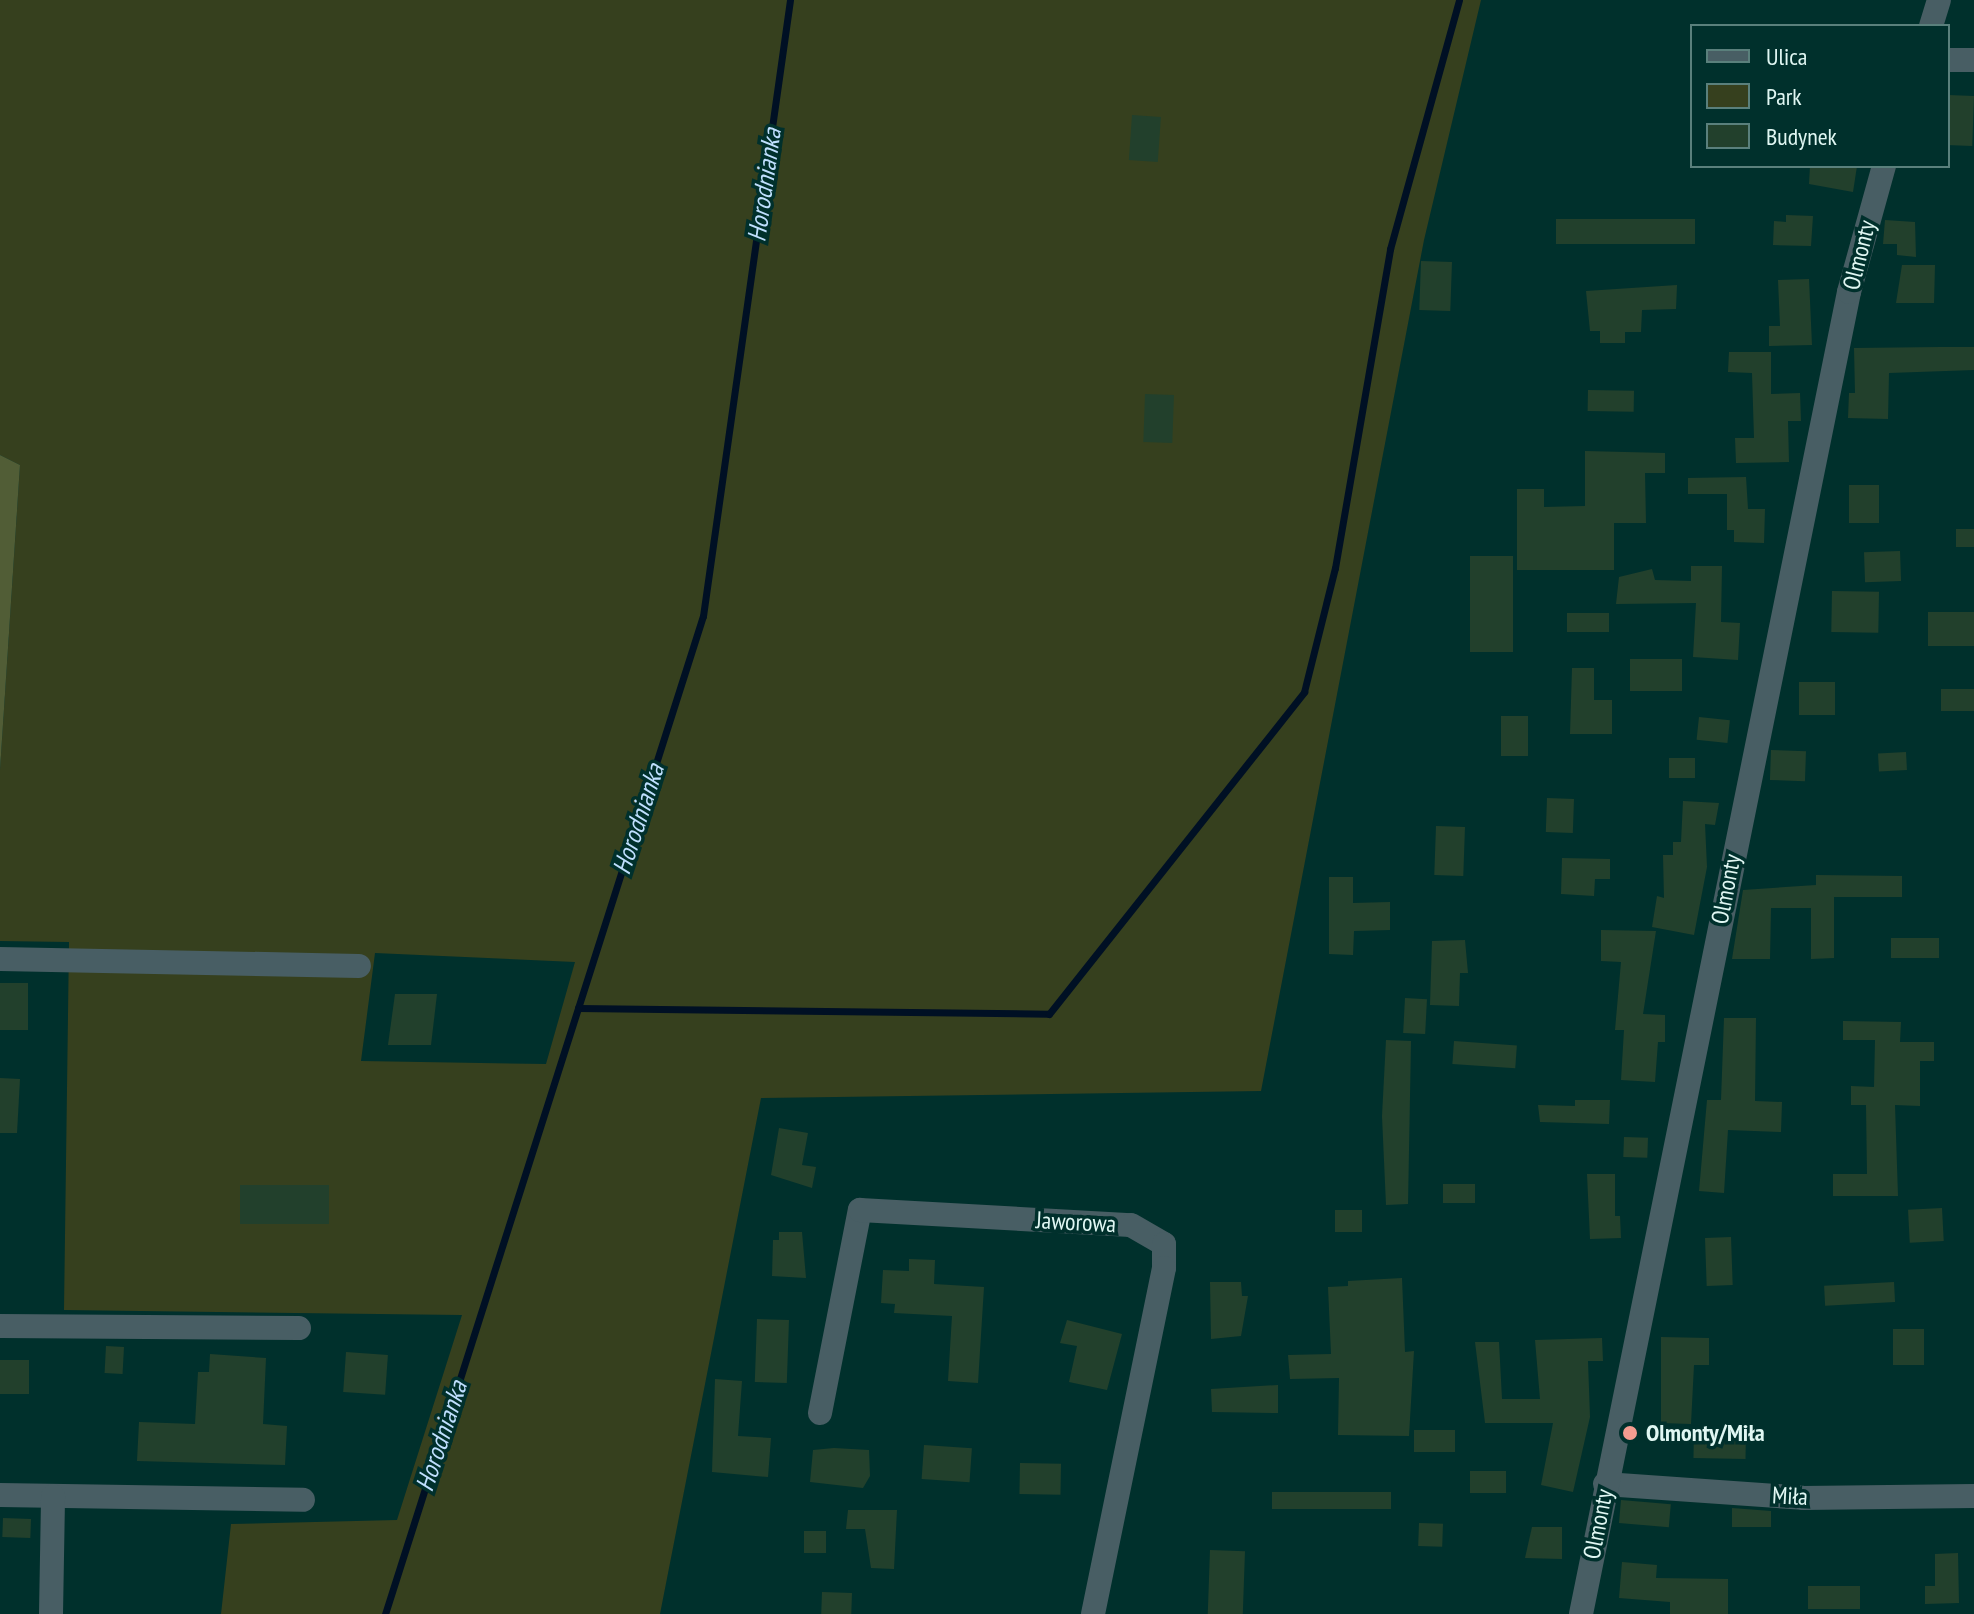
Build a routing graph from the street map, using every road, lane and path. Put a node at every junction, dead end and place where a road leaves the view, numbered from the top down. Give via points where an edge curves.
1 (1939, 0) edge
2 (1932, 24) edge
3 (1950, 60) edge
4 (1974, 60) edge
5 (1883, 168) edge
6 (0, 959) edge
7 (359, 966) dead end
8 (0, 1326) edge
9 (299, 1328) dead end
10 (820, 1413) dead end
11 (1605, 1484) junction
12 (0, 1495) edge
13 (53, 1496) junction
14 (1974, 1496) edge
15 (303, 1500) dead end
16 (51, 1614) edge
17 (1093, 1614) edge
18 (1581, 1614) edge

1 - 2 street
3 - 4 street
5 - 11 street, Olmonty via 1849,292
6 - 7 street
8 - 9 street
10 - 17 street, Jaworowa via 860,1210 1131,1225 1164,1244 1164,1268
11 - 14 street, Miła via 1803,1498
11 - 18 street, Olmonty
12 - 13 street
13 - 15 street
13 - 16 street

